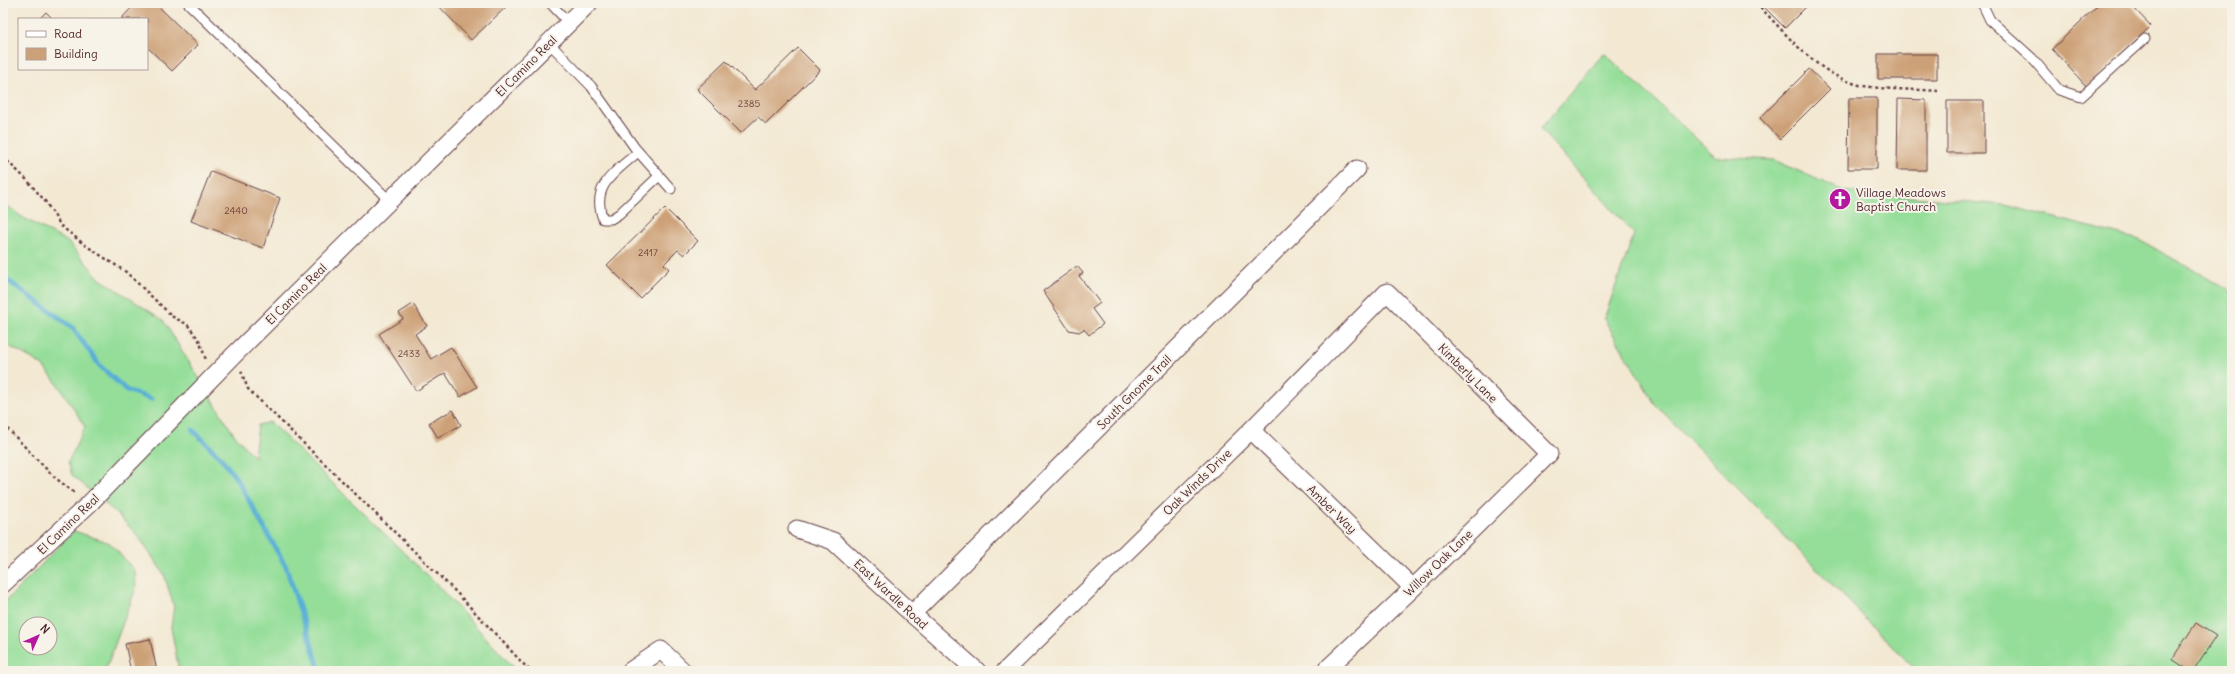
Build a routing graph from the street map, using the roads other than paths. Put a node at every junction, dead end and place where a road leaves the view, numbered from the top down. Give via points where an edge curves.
1 (188, 3) edge
2 (550, 3) edge
3 (589, 3) edge
4 (1982, 3) edge
5 (569, 23) junction
6 (2145, 39) dead end
7 (549, 43) junction
8 (638, 152) junction
9 (1357, 169) dead end
10 (659, 176) junction
11 (671, 189) dead end
12 (390, 201) junction
13 (1387, 292) joint
14 (1251, 430) junction
15 (1549, 454) joint
16 (797, 528) dead end
17 (3, 584) edge
18 (1414, 588) junction
19 (912, 614) junction
20 (630, 671) edge
21 (683, 671) edge
22 (977, 671) edge
23 (1005, 671) edge
24 (1325, 671) edge

1 - 12 lane
2 - 5 lane
3 - 5 street, El Camino Real
4 - 6 lane via 1990,20 2032,58 2058,90 2081,96
5 - 7 street, El Camino Real
7 - 8 lane via 591,86
7 - 12 street, El Camino Real
8 - 10 lane
8 - 10 lane via 603,185 598,206 603,219 611,219 619,214
9 - 19 street, South Gnome Trail
10 - 11 lane
12 - 17 street, El Camino Real via 234,355 89,504
13 - 14 street, Oak Winds Drive
13 - 15 street, Kimberly Lane
14 - 18 street, Amber Way
14 - 23 street, Oak Winds Drive
15 - 18 street, Willow Oak Lane
16 - 19 street, East Wardle Road via 833,540
18 - 24 street, Willow Oak Lane
19 - 22 street, East Wardle Road
20 - 21 street via 662,650

